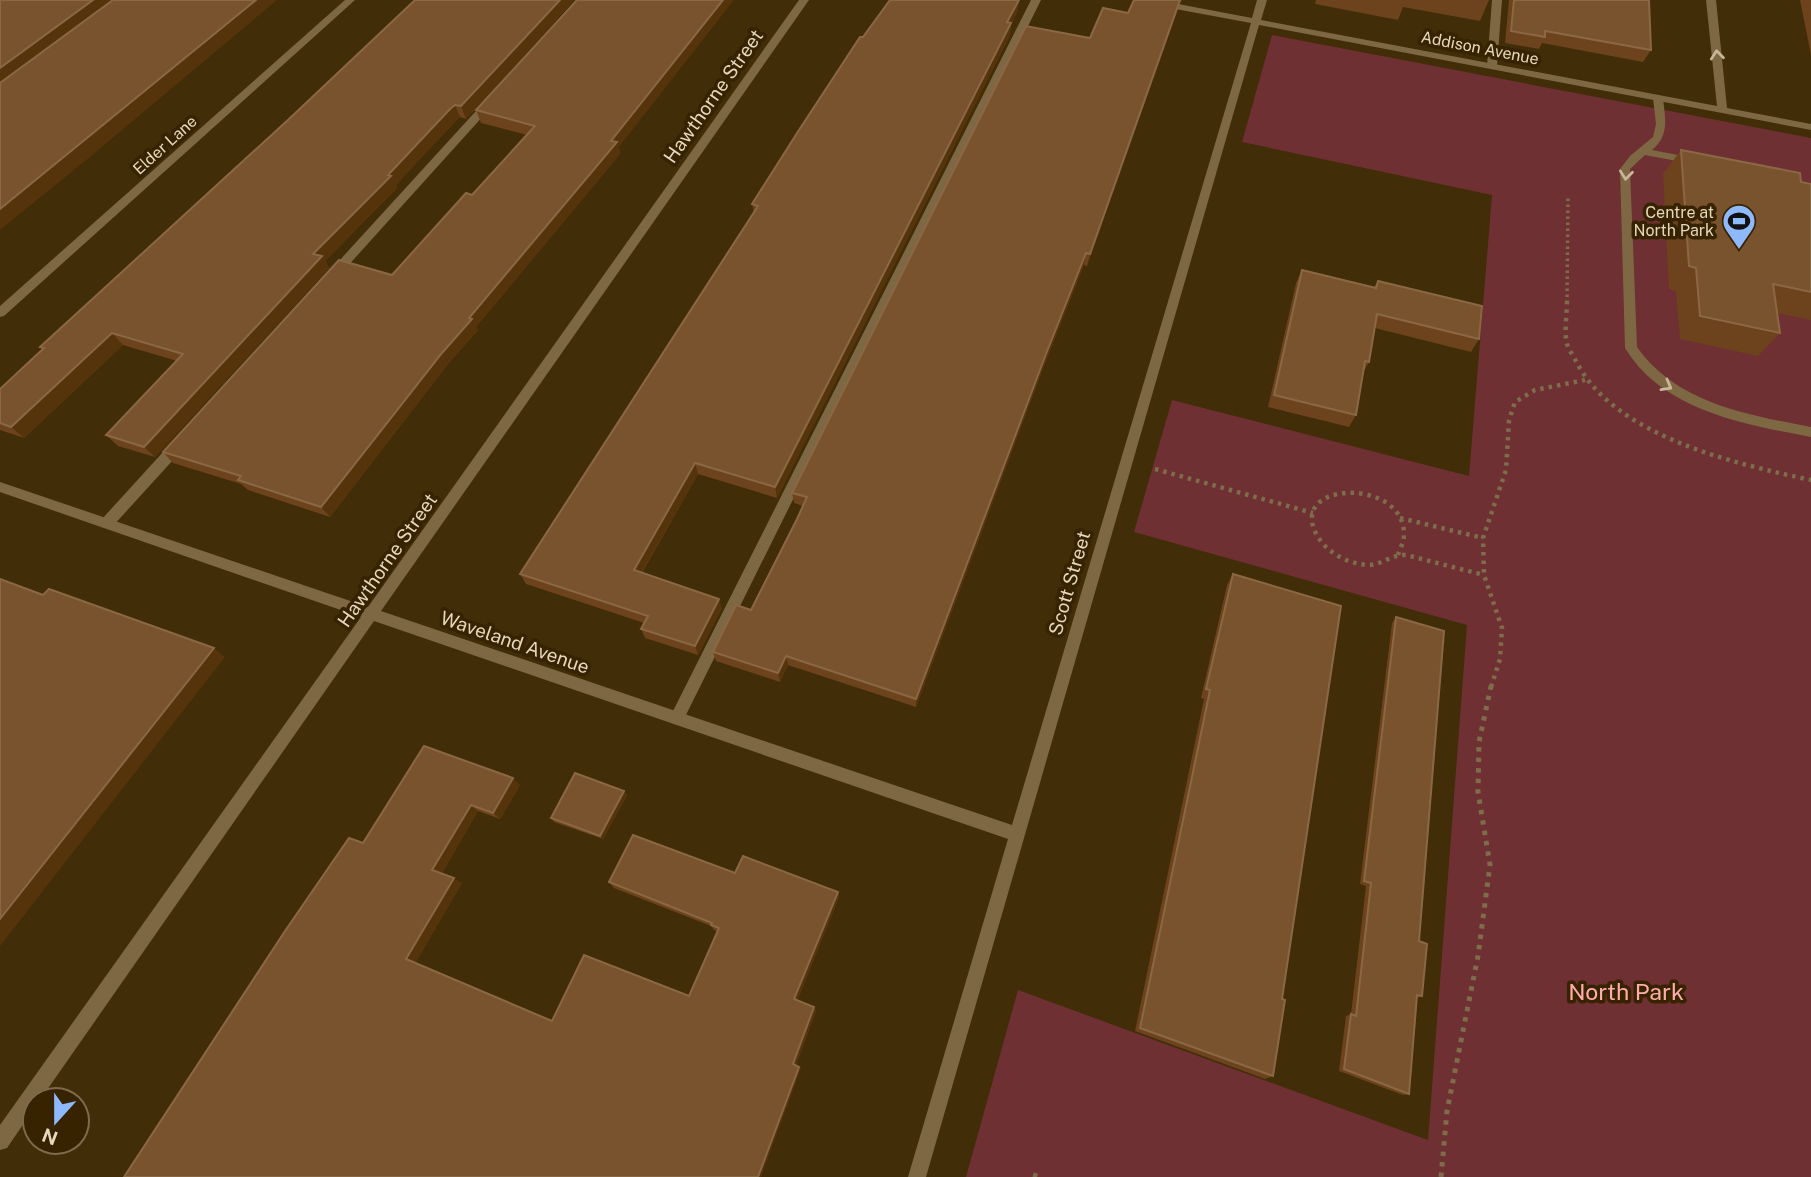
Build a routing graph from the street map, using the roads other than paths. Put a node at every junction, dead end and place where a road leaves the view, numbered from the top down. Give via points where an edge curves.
1 (350, 0) edge
2 (804, 0) edge
3 (1036, 0) edge
4 (1143, 0) edge
5 (1262, 0) edge
6 (1497, 0) edge
7 (1711, 0) edge
8 (1256, 21) junction
9 (1492, 66) junction
10 (499, 92) edge
11 (1658, 98) junction
12 (1723, 110) junction
13 (1811, 127) edge
14 (1643, 151) junction
15 (1707, 164) edge
16 (322, 287) edge
17 (0, 313) edge
18 (191, 431) edge
19 (1811, 432) edge
20 (0, 488) edge
21 (107, 523) junction
22 (373, 613) junction
23 (677, 718) junction
24 (1018, 835) junction
25 (0, 1141) edge
26 (917, 1177) edge

1 - 17 street, Elder Lane
2 - 22 street, Hawthorne Street
3 - 23 street
4 - 8 street, Addison Avenue
5 - 8 street, Scott Street
6 - 9 street
12 -> 7 street
8 - 9 street, Addison Avenue
8 - 24 street, Scott Street
9 - 11 street, Addison Avenue
10 - 16 street
11 - 12 street, Addison Avenue
11 - 14 street via 1660,134
12 - 13 street, Addison Avenue
14 - 15 street
14 -> 19 street via 1630,158 1625,169 1628,330 1639,365 1658,382 1721,410
18 - 21 street
20 - 21 street, Waveland Avenue
21 - 22 street, Waveland Avenue
22 - 23 street, Waveland Avenue
22 - 25 street, Hawthorne Street
23 - 24 street, Waveland Avenue
24 - 26 street, Scott Street

